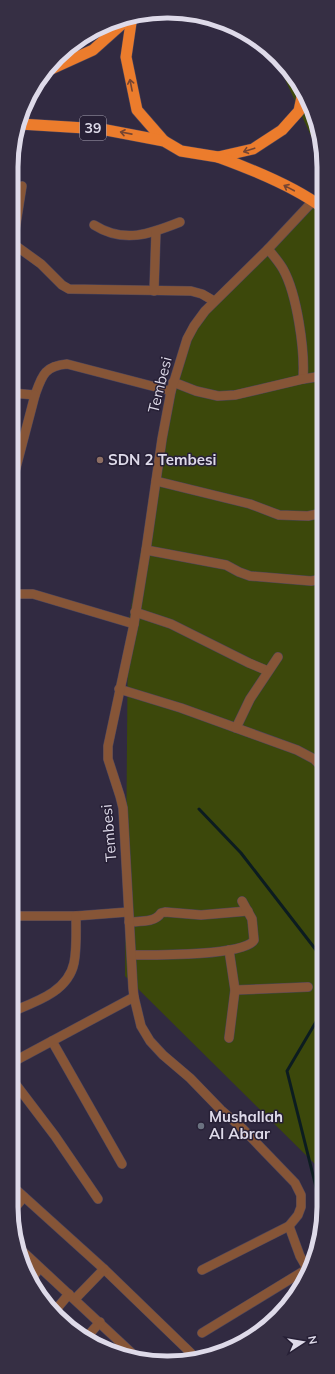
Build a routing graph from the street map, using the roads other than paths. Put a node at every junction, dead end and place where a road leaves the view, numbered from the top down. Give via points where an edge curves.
1 (130, 23) edge
2 (120, 26) edge
3 (58, 66) edge
4 (301, 99) edge
5 (24, 124) edge
6 (164, 141) junction
7 (218, 157) junction
8 (22, 186) dead end
9 (313, 201) junction
10 (317, 204) edge
11 (18, 211) edge
12 (180, 222) dead end
13 (94, 225) dead end
14 (156, 231) junction
15 (18, 247) edge
16 (268, 249) junction
17 (154, 292) junction
18 (214, 301) junction
19 (317, 377) edge
20 (303, 379) junction
21 (172, 386) junction
22 (18, 394) edge
23 (35, 395) junction
24 (18, 460) edge
25 (156, 481) junction
26 (317, 514) edge
27 (146, 550) junction
28 (317, 580) edge
29 (18, 594) edge
30 (136, 612) junction
31 (134, 624) junction
32 (278, 657) dead end
33 (268, 671) junction
34 (119, 689) junction
35 (236, 728) junction
36 (317, 762) edge
37 (242, 901) dead end
38 (248, 911) junction
39 (128, 912) junction
40 (18, 916) edge
41 (76, 916) junction
42 (129, 922) junction
43 (229, 950) junction
44 (132, 955) junction
45 (308, 987) dead end
46 (236, 990) junction
47 (134, 997) junction
48 (18, 1009) edge
49 (229, 1038) dead end
50 (52, 1041) junction
51 (18, 1059) edge
52 (18, 1090) edge
53 (122, 1164) dead end
54 (18, 1191) edge
55 (24, 1197) junction
56 (98, 1199) dead end
57 (18, 1204) edge
58 (288, 1226) junction
59 (26, 1255) edge
60 (305, 1266) edge
61 (40, 1268) junction
62 (104, 1269) junction
63 (202, 1270) dead end
64 (303, 1272) edge
65 (34, 1275) edge
66 (72, 1297) junction
67 (58, 1308) edge
68 (100, 1322) junction
69 (202, 1333) dead end
70 (89, 1334) edge
71 (128, 1351) edge
72 (192, 1354) edge

6 -> 1 highway, 39 via 136,110 126,57
2 - 3 highway, 39 via 93,50
4 -> 7 highway, 39 via 298,111 282,130 253,149
6 -> 5 highway, 39 via 101,129
6 - 7 highway, 39 via 181,151
9 -> 7 highway, 39 via 241,165
8 - 11 street
9 - 10 highway, 39
9 - 16 street, Tembesi
12 - 14 street
13 - 14 street via 104,231 132,236
14 - 17 street
15 - 17 street via 69,289
16 - 18 street, Tembesi
16 - 20 street via 283,270 293,298 302,344
17 - 18 street via 191,291
18 - 21 street, Tembesi via 187,338
19 - 20 street
20 - 21 street via 224,396
21 - 23 street via 67,364 55,365 48,370
21 - 25 street, Tembesi
22 - 23 street
23 - 24 street
25 - 26 street via 250,504 279,515
25 - 27 street, Tembesi
27 - 28 street via 226,564 250,576
27 - 30 street, Tembesi
29 - 31 street via 33,594
30 - 31 street, Tembesi
30 - 33 street via 171,624
31 - 34 street, Tembesi
32 - 33 street
33 - 35 street
34 - 35 street
34 - 39 street, Tembesi via 108,746 108,759 123,808
35 - 36 street via 297,750
37 - 38 street
38 - 42 street via 201,915 164,912 153,920
38 - 43 street via 252,919 254,941
39 - 41 street
39 - 42 street, Tembesi
40 - 41 street
41 - 48 street via 74,964 62,985 49,995
42 - 44 street, Tembesi
43 - 44 street via 191,954
43 - 46 street
44 - 47 street, Tembesi
45 - 46 street
46 - 49 street
47 - 50 street
47 - 58 street, Tembesi via 140,1026 150,1041 296,1183 301,1195 301,1207 298,1215
50 - 51 street
50 - 53 street
52 - 56 street via 55,1136
54 - 55 street
55 - 57 street
55 - 62 street
58 - 60 street
58 - 63 street
59 - 61 street
61 - 65 street
61 - 66 street
62 - 66 street
62 - 72 street
64 - 69 street
66 - 67 street
66 - 68 street
68 - 70 street
68 - 71 street

